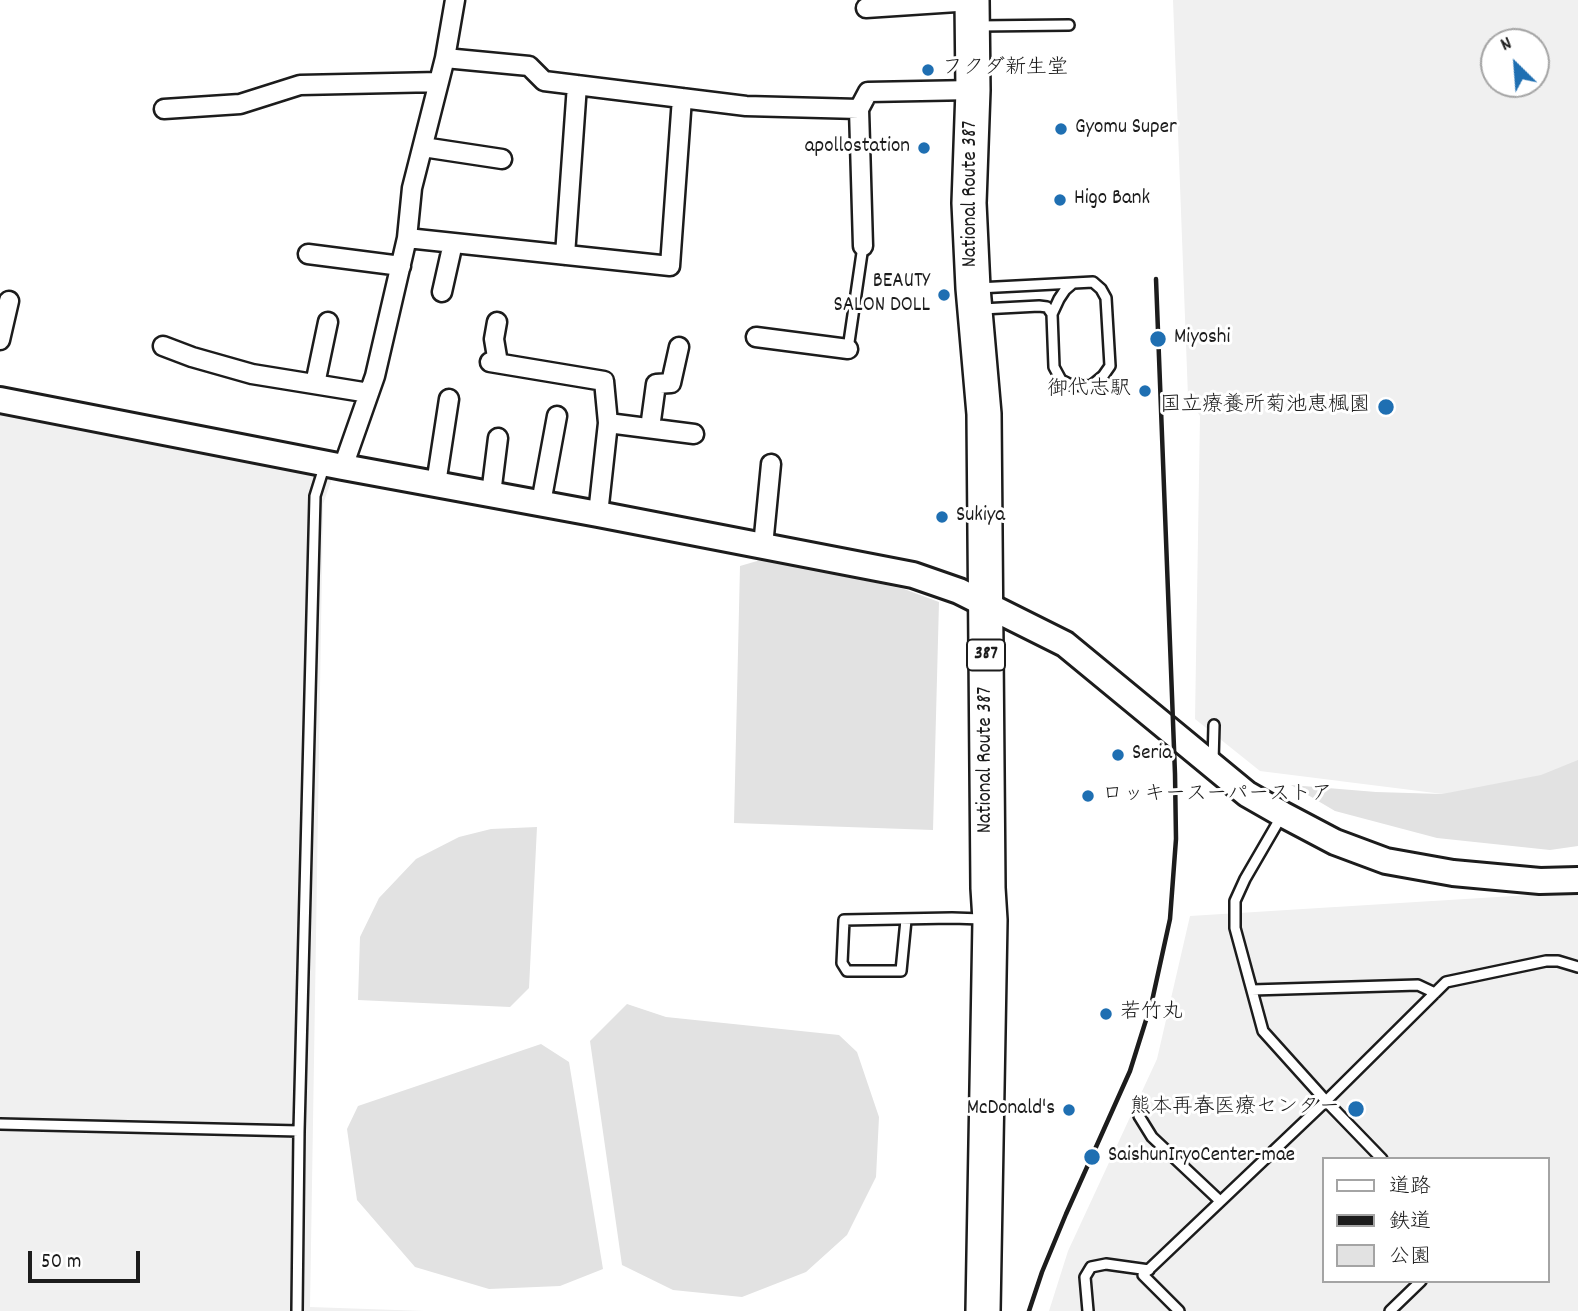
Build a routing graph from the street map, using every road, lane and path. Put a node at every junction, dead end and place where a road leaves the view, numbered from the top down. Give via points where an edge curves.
1 (455, 0) edge
2 (866, 8) dead end
3 (973, 9) edge
4 (1069, 25) dead end
5 (445, 58) junction
6 (439, 82) junction
7 (577, 85) junction
8 (973, 90) junction
9 (682, 98) junction
10 (164, 109) dead end
11 (859, 109) junction
12 (423, 148) junction
13 (502, 159) dead end
14 (407, 238) junction
15 (453, 243) junction
16 (863, 246) joint
17 (308, 254) dead end
18 (565, 255) junction
19 (401, 266) junction
20 (1074, 283) junction
21 (442, 292) dead end
22 (974, 299) junction
23 (9, 301) dead end
24 (1052, 314) junction
25 (328, 322) dead end
26 (497, 322) dead end
27 (756, 337) dead end
28 (0, 340) edge
29 (163, 346) dead end
30 (679, 347) dead end
31 (848, 349) joint
32 (315, 384) junction
33 (369, 393) junction
34 (449, 399) dead end
35 (0, 400) edge
36 (557, 416) dead end
37 (608, 423) junction
38 (650, 428) junction
39 (694, 434) dead end
40 (498, 438) dead end
41 (771, 464) dead end
42 (334, 465) junction
43 (436, 484) junction
44 (491, 494) junction
45 (541, 503) junction
46 (598, 514) junction
47 (763, 546) junction
48 (986, 606) junction
49 (1214, 725) dead end
50 (1213, 765) junction
51 (1282, 814) junction
52 (1578, 880) edge
53 (906, 920) junction
54 (990, 920) junction
55 (1578, 967) edge
56 (1252, 990) junction
57 (1435, 993) junction
58 (1326, 1101) junction
59 (1139, 1116) dead end
60 (0, 1124) edge
61 (299, 1131) junction
62 (1380, 1157) edge
63 (1220, 1201) junction
64 (1149, 1269) junction
65 (1418, 1283) edge
66 (1173, 1309) edge
67 (297, 1311) edge
68 (983, 1311) edge
69 (1088, 1311) edge
70 (1390, 1311) edge

1 - 5 street
2 - 3 street
3 - 4 lane
3 - 8 highway, National Route 387 / 387
5 - 6 street
5 - 7 street via 529,65 544,81
6 - 10 street via 300,85 240,104
6 - 12 street
7 - 9 street
7 - 18 street
8 - 11 street via 868,92
8 - 22 highway, National Route 387 / 387 via 969,203
9 - 11 street via 746,106
9 - 18 street via 670,266
11 - 16 street
12 - 13 street
12 - 14 street via 412,188
14 - 15 street
14 - 19 street
15 - 18 street
15 - 21 street
16 - 31 lane
17 - 19 street
19 - 33 street
20 - 22 lane
20 - 24 lane
20 - 24 lane via 1093,282 1106,298 1110,366 1091,386 1061,380 1054,367
22 - 24 lane via 1047,307
22 - 48 highway, National Route 387 / 387 via 984,414
23 - 28 street
25 - 32 street
26 - 37 street via 494,362 604,381
27 - 31 street
29 - 32 street via 252,374
30 - 38 street via 671,383 656,384
32 - 33 street
33 - 42 street
34 - 43 street
35 - 42 street
36 - 45 street
37 - 38 street
37 - 46 street
38 - 39 street
40 - 44 street
41 - 47 street
42 - 43 street
42 - 61 lane via 315,496
43 - 44 street
44 - 45 street
45 - 46 street
46 - 47 street
47 - 48 street via 913,575
48 - 50 street via 1065,644
48 - 54 highway, National Route 387 / 387
49 - 50 lane
50 - 51 street
51 - 52 street via 1335,842 1387,861 1453,873
51 - 56 lane via 1235,901 1235,928
53 - 53 lane via 901,971 847,971 842,963 844,920
53 - 54 lane
54 - 68 highway, National Route 387 / 387
55 - 57 lane via 1558,961 1534,963 1446,982
56 - 57 lane via 1418,985
56 - 58 lane via 1263,1031
57 - 58 lane
58 - 62 lane
58 - 63 lane
59 - 63 lane via 1152,1137
60 - 61 lane
61 - 67 lane
63 - 64 lane
64 - 66 lane via 1143,1275
64 - 69 lane via 1106,1264 1091,1267 1085,1278
65 - 70 lane

